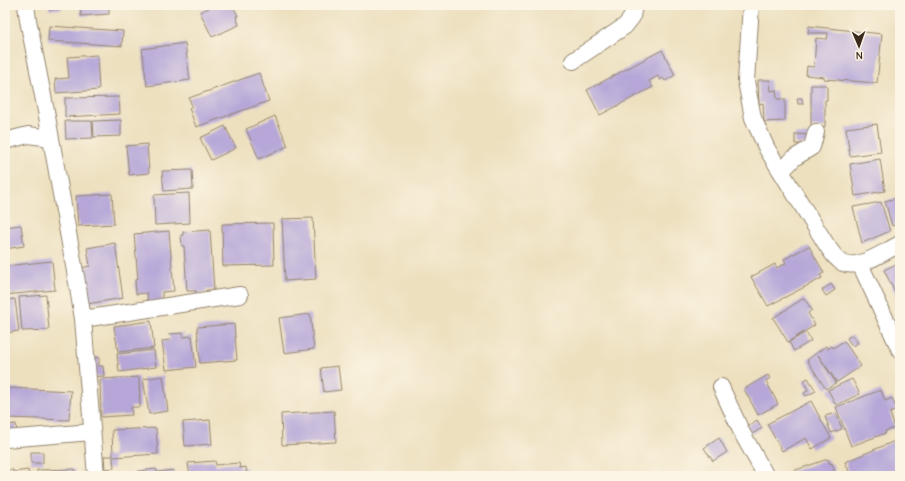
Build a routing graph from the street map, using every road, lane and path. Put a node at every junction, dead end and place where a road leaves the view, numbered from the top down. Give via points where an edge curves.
1 (26, 5) edge
2 (634, 5) edge
3 (750, 5) edge
4 (573, 61) dead end
5 (816, 132) dead end
6 (51, 138) junction
7 (5, 141) edge
8 (781, 172) junction
9 (900, 244) edge
10 (860, 264) junction
11 (240, 295) dead end
12 (83, 319) junction
13 (900, 350) edge
14 (721, 387) dead end
15 (92, 432) junction
16 (5, 439) edge
17 (96, 476) edge
18 (766, 476) edge

1 - 6 street
2 - 4 street via 632,17 625,26
3 - 8 street via 746,81 753,118 767,150
5 - 8 street via 812,147 794,158
6 - 7 street via 28,136
6 - 12 street
8 - 10 street via 834,256 843,263
9 - 10 street
10 - 13 street
11 - 12 street
12 - 15 street
14 - 18 street via 742,433
15 - 16 street
15 - 17 street

